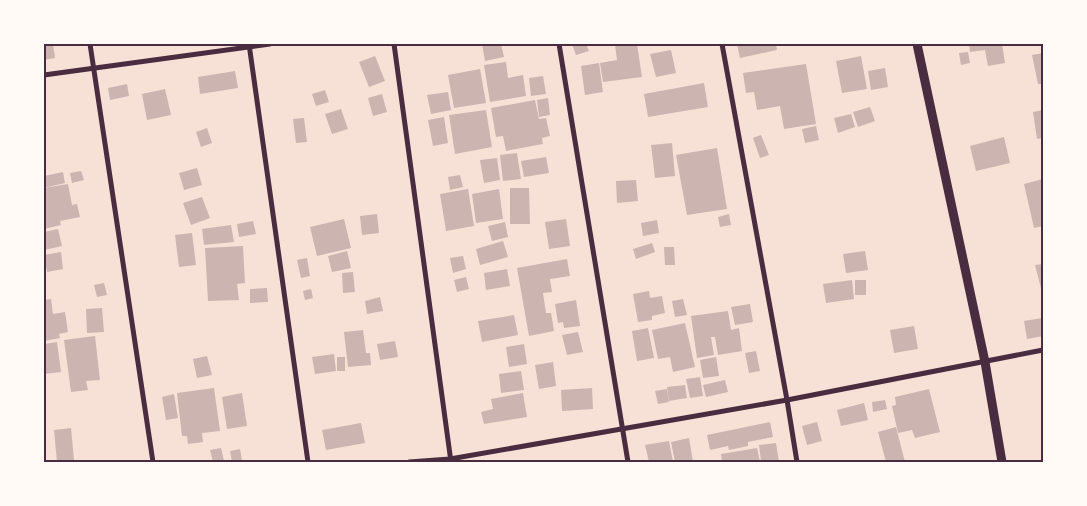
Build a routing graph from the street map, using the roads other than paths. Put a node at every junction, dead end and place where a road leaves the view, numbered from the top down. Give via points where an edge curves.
1 (90, 44) edge
2 (270, 44) edge
3 (394, 44) edge
4 (559, 44) edge
5 (722, 44) edge
6 (917, 44) edge
7 (250, 46) edge
8 (94, 70) junction
9 (44, 76) edge
10 (1043, 350) edge
11 (985, 362) junction
12 (787, 400) junction
13 (622, 428) junction
14 (451, 460) edge
15 (153, 462) edge
16 (308, 462) edge
17 (409, 462) edge
18 (628, 462) edge
19 (797, 462) edge
20 (1002, 462) edge

1 - 8 street
2 - 7 street
3 - 14 street
4 - 13 street
5 - 12 street
6 - 11 street
7 - 8 street
7 - 16 street
8 - 9 street
8 - 15 street
10 - 11 street
11 - 12 street
11 - 20 street
12 - 13 street
12 - 19 street
13 - 14 street
13 - 18 street
14 - 17 street

